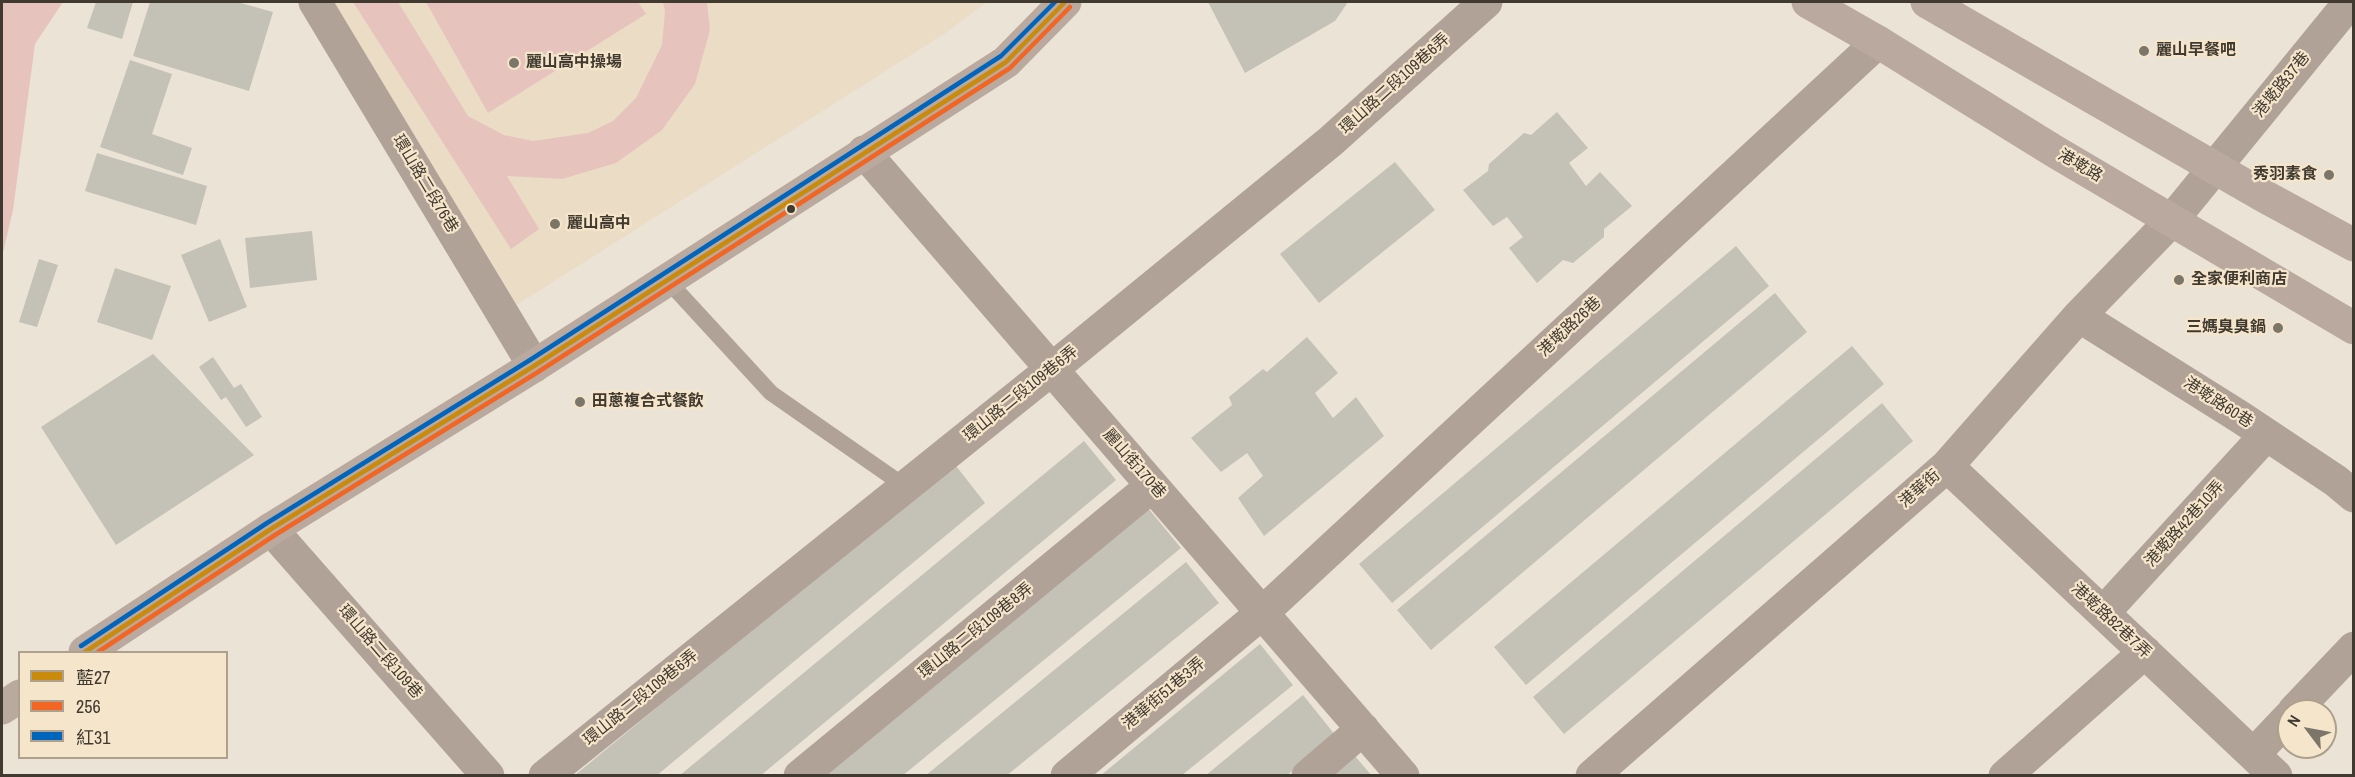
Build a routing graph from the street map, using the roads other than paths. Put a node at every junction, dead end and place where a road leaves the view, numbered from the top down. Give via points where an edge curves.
1 (315, 2) edge
2 (1065, 2) edge
3 (1486, 2) edge
4 (1808, 2) edge
5 (1927, 2) edge
6 (2350, 2) edge
7 (1878, 42) junction
8 (864, 152) junction
9 (2214, 167) junction
10 (2172, 220) junction
11 (2354, 245) edge
12 (667, 280) junction
13 (2079, 315) junction
14 (2354, 328) edge
15 (534, 366) junction
16 (1052, 369) junction
17 (2266, 435) junction
18 (1947, 466) junction
19 (1152, 486) junction
20 (906, 487) junction
21 (2354, 496) edge
22 (271, 529) junction
23 (1262, 613) junction
24 (2103, 613) junction
25 (2354, 648) edge
26 (87, 651) edge
27 (2145, 652) junction
28 (18, 697) edge
29 (2305, 699) edge
30 (2, 708) edge
31 (1363, 729) junction
32 (2277, 741) edge
33 (2265, 765) edge
34 (1595, 775) edge
35 (488, 776) edge
36 (545, 776) edge
37 (800, 776) edge
38 (1067, 776) edge
39 (1308, 776) edge
40 (1403, 776) edge
41 (2005, 776) edge

1 - 15 street, 環山路二段76巷
2 - 8 street via 1006,62
3 - 16 street, 環山路二段109巷6弄 via 1331,141
4 - 7 street, 港墘路
5 - 9 street
6 - 9 street, 港墘路37巷
7 - 10 street, 港墘路
7 - 23 street, 港墘路26巷
8 - 12 street
8 - 16 street, 麗山街170巷
9 - 10 street, 港華街
9 - 11 street
10 - 13 street, 港華街
10 - 14 street, 港墘路
12 - 15 street
12 - 20 lane via 771,393
13 - 17 street, 港墘路60巷
13 - 18 street, 港華街
15 - 22 street
16 - 19 street, 麗山街170巷
16 - 20 street, 環山路二段109巷6弄
17 - 21 street, 港墘路60巷
17 - 24 street, 港墘路42巷10弄
18 - 24 street, 港墘路82巷7弄
18 - 34 street, 港華街
19 - 23 street, 麗山街170巷
19 - 37 street, 環山路二段109巷8弄
20 - 36 street, 環山路二段109巷6弄
22 - 26 street
22 - 35 street, 環山路二段109巷
23 - 31 street, 麗山街170巷
23 - 38 street, 港華街51巷3弄
24 - 27 street, 港墘路82巷7弄
25 - 29 street
27 - 33 street, 港墘路82巷7弄
27 - 41 street
28 - 30 street
31 - 39 street
31 - 40 street, 麗山街170巷
32 - 33 street

